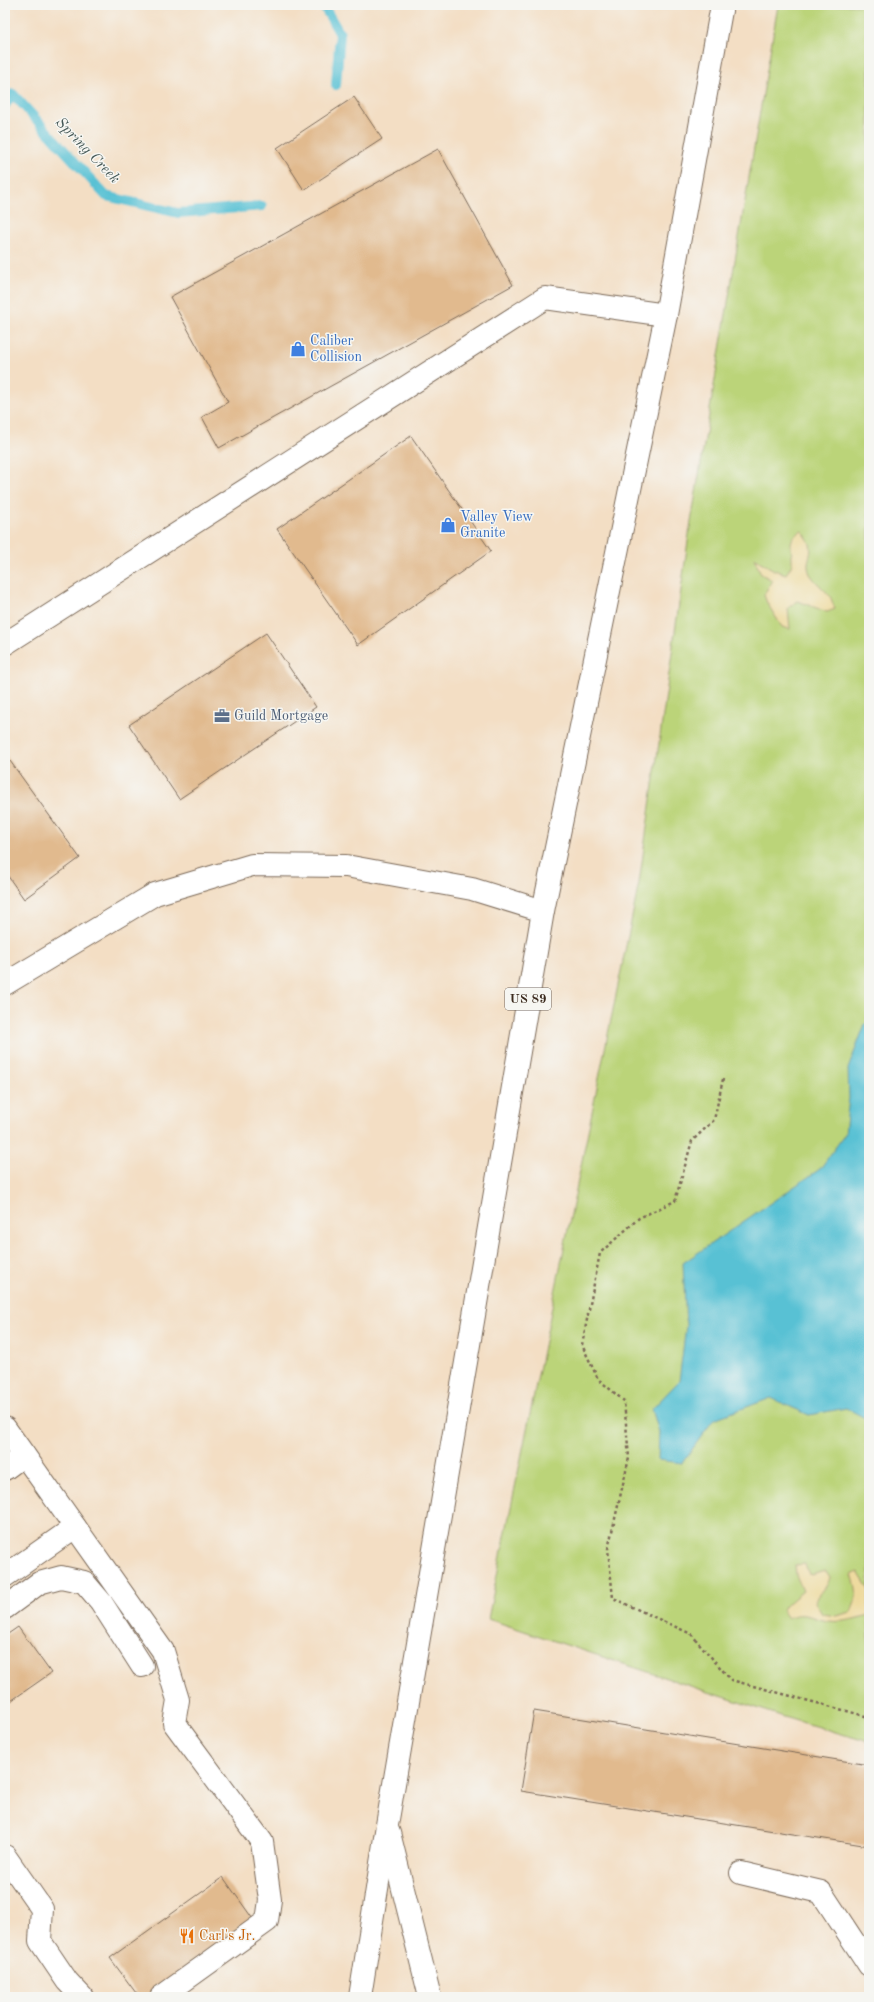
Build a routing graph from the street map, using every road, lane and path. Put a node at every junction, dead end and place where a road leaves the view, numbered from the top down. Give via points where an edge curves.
1 (722, 5) edge
2 (666, 315) junction
3 (5, 644) edge
4 (543, 911) junction
5 (5, 984) edge
6 (723, 1079) dead end
7 (5, 1428) edge
8 (24, 1455) junction
9 (5, 1469) edge
10 (75, 1527) junction
11 (5, 1576) edge
12 (5, 1608) edge
13 (142, 1666) dead end
14 (869, 1717) edge
15 (387, 1825) junction
16 (5, 1856) edge
17 (741, 1873) dead end
18 (869, 1965) edge
19 (82, 1997) edge
20 (161, 1997) edge
21 (360, 1997) edge
22 (430, 1997) edge

1 - 2 main road, US 89
2 - 3 main road via 545,298
2 - 4 main road, US 89
4 - 5 main road via 472,890 346,866 252,865 155,894
4 - 15 main road, US 89
6 - 14 path via 714,1120 692,1141 675,1201 639,1218 600,1253 582,1345 598,1379 624,1401 629,1458 608,1549 613,1598 691,1634 731,1680
7 - 8 main road
8 - 9 main road
8 - 10 main road
10 - 11 main road
10 - 20 main road via 163,1651 178,1700 174,1723 262,1842 270,1900 267,1921
12 - 13 main road via 39,1583 61,1577 84,1582 101,1602
15 - 21 main road, US 89
15 - 22 main road
16 - 19 main road via 42,1909 40,1941 67,1982
17 - 18 main road via 821,1892

